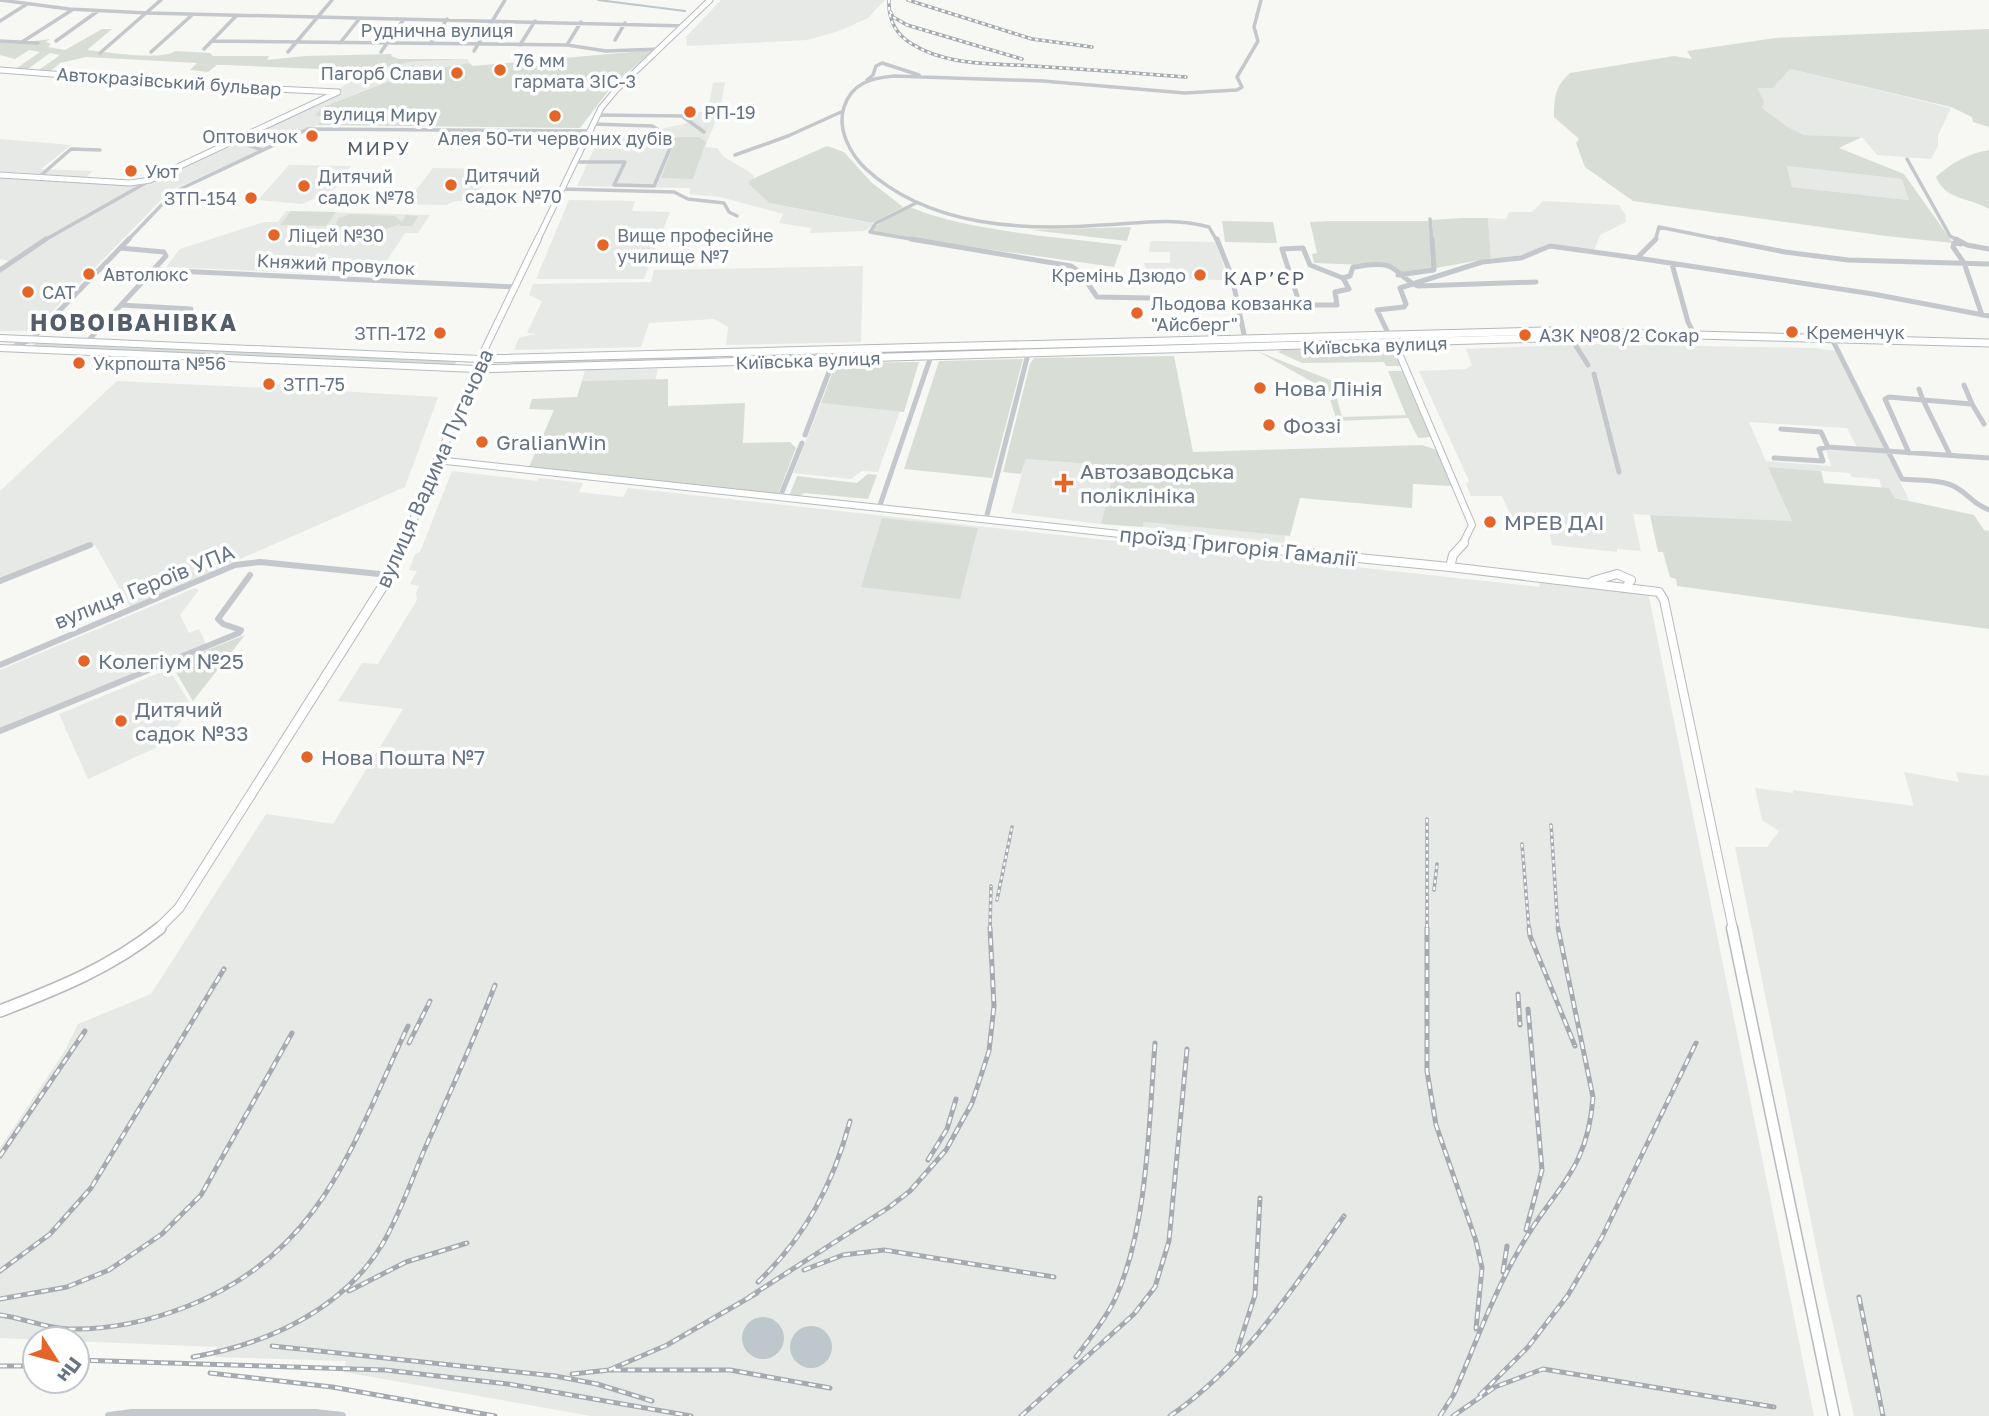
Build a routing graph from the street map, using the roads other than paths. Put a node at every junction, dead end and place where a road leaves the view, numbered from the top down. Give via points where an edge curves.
1 (0, 0) edge
2 (161, 0) edge
3 (332, 0) edge
4 (505, 0) edge
5 (710, 0) edge
6 (1261, 0) edge
7 (27, 4) junction
8 (72, 10) junction
9 (98, 12) junction
10 (147, 13) junction
11 (192, 15) junction
12 (236, 16) junction
13 (316, 17) junction
14 (360, 18) junction
15 (404, 19) junction
16 (447, 19) junction
17 (492, 20) junction
18 (0, 21) edge
19 (535, 21) junction
20 (581, 22) junction
21 (625, 23) junction
22 (686, 26) junction
23 (615, 40) dead end
24 (0, 41) edge
25 (56, 41) dead end
26 (212, 41) junction
27 (22, 43) junction
28 (38, 43) dead end
29 (295, 43) junction
30 (340, 43) junction
31 (384, 44) junction
32 (430, 44) junction
33 (476, 45) junction
34 (520, 45) junction
35 (567, 45) junction
36 (204, 48) dead end
37 (661, 49) junction
38 (474, 51) dead end
39 (151, 52) dead end
40 (288, 52) dead end
41 (381, 52) dead end
42 (100, 53) dead end
43 (0, 70) edge
44 (924, 77) junction
45 (867, 80) junction
46 (841, 112) junction
47 (597, 115) junction
48 (592, 124) junction
49 (588, 131) junction
50 (704, 132) dead end
51 (236, 141) junction
52 (100, 150) dead end
53 (262, 150) junction
54 (735, 155) dead end
55 (1907, 159) dead end
56 (574, 162) junction
57 (0, 174) edge
58 (39, 177) junction
59 (150, 180) junction
60 (562, 189) junction
61 (916, 203) junction
62 (737, 216) dead end
63 (1430, 219) dead end
64 (1967, 244) junction
65 (120, 248) junction
66 (1989, 248) edge
67 (1637, 258) junction
68 (1964, 263) junction
69 (1672, 264) junction
70 (1989, 264) edge
71 (0, 270) edge
72 (155, 270) junction
73 (1398, 275) junction
74 (1444, 275) junction
75 (1343, 278) junction
76 (1536, 282) dead end
77 (1410, 283) junction
78 (1446, 285) junction
79 (516, 287) junction
80 (1149, 298) dead end
81 (121, 305) junction
82 (1300, 305) junction
83 (1237, 306) junction
84 (191, 309) dead end
85 (1982, 315) junction
86 (1989, 316) edge
87 (1390, 335) junction
88 (1616, 335) junction
89 (1695, 336) junction
90 (0, 338) edge
91 (1571, 338) junction
92 (18, 339) junction
93 (1245, 339) junction
94 (1832, 339) junction
95 (31, 340) junction
96 (87, 342) junction
97 (1989, 343) edge
98 (1395, 344) junction
99 (1027, 345) junction
100 (930, 347) junction
101 (0, 348) edge
102 (9, 348) junction
103 (1247, 348) junction
104 (23, 349) junction
105 (850, 349) junction
106 (723, 352) junction
107 (1027, 354) junction
108 (931, 356) junction
109 (480, 359) junction
110 (834, 359) junction
111 (849, 359) junction
112 (722, 362) junction
113 (1588, 365) dead end
114 (475, 369) junction
115 (1594, 374) dead end
116 (1964, 385) dead end
117 (1919, 389) dead end
118 (1923, 400) junction
119 (1972, 404) junction
120 (1984, 424) dead end
121 (1781, 429) dead end
122 (805, 435) dead end
123 (802, 443) dead end
124 (1828, 447) junction
125 (1889, 452) junction
126 (1909, 453) junction
127 (1950, 455) junction
128 (1774, 458) dead end
129 (1989, 458) edge
130 (438, 460) junction
131 (1619, 472) dead end
132 (780, 497) junction
133 (879, 508) junction
134 (1989, 509) edge
135 (986, 519) junction
136 (90, 545) dead end
137 (1450, 567) junction
138 (250, 575) dead end
139 (390, 575) junction
140 (0, 581) edge
141 (0, 665) edge
142 (0, 731) edge
143 (0, 1011) edge
144 (109, 1416) edge
145 (342, 1416) edge
146 (1834, 1416) edge

1 - 7 street
2 - 10 street
3 - 13 street
4 - 17 street
5 - 22 street, вулиця Вадима Пугачова
6 - 44 street via 1254,27 1258,41 1237,77 1242,87 1237,90 1189,94
7 - 8 street
7 - 18 street
8 - 9 street
8 - 27 street
9 - 10 street
9 - 25 street
10 - 11 street
10 - 42 street
11 - 12 street
11 - 39 street
12 - 13 street
12 - 26 street
13 - 14 street
13 - 29 street
14 - 15 street
14 - 30 street
15 - 16 street
15 - 31 street
16 - 17 street
16 - 32 street
17 - 19 street
17 - 33 street
19 - 20 street
19 - 34 street
20 - 21 street
20 - 35 street
21 - 22 street
21 - 23 street
22 - 37 street, вулиця Вадима Пугачова
24 - 27 street
26 - 29 street, Руднична вулиця
26 - 36 street
27 - 28 street
29 - 30 street, Руднична вулиця
29 - 40 street
30 - 31 street, Руднична вулиця
31 - 32 street, Руднична вулиця
31 - 41 street
32 - 33 street, Руднична вулиця
33 - 34 street, Руднична вулиця
33 - 38 street
34 - 35 street, Руднична вулиця
35 - 37 street, Руднична вулиця via 606,51
37 - 47 street, вулиця Вадима Пугачова via 611,94
43 - 51 street, Автокразівський бульвар via 338,92
44 - 45 street
44 - 45 street via 882,63
45 - 46 street
46 - 54 street
46 - 61 street via 844,136 855,159
47 - 48 street, вулиця Вадима Пугачова
47 - 50 street via 682,116
48 - 49 street, вулиця Вадима Пугачова
48 - 56 street via 652,126 674,139 654,186 614,185 625,162
49 - 53 street, вулиця Миру via 320,127
49 - 56 street, вулиця Вадима Пугачова
51 - 53 street
51 - 59 street
52 - 58 street via 71,149
53 - 65 street, вулиця Миру via 183,186
55 - 64 street via 1948,232
56 - 60 street, вулиця Вадима Пугачова
57 - 58 street
58 - 59 street via 130,183
59 - 71 street
60 - 62 street via 674,191 688,199 724,202
60 - 79 street, вулиця Вадима Пугачова
61 - 80 street via 876,223 870,232 1071,266 1080,271 1090,293 1097,297
61 - 83 street via 942,214 1002,226 1089,226 1151,219 1205,226 1214,232
63 - 73 street via 1434,270
64 - 66 street
64 - 68 street via 1953,245
65 - 72 street via 164,251 166,256
65 - 95 street, вулиця Миру
67 - 68 street via 1655,241 1659,227 1830,258
67 - 69 street
67 - 74 street via 1549,246 1521,258 1482,262
68 - 70 street
68 - 85 street
69 - 85 street
69 - 89 street
72 - 79 street, Княжий провулок
72 - 81 street
73 - 75 street via 1389,266 1356,267
73 - 77 street
74 - 77 street
74 - 78 street
75 - 82 street via 1349,289 1335,292 1339,304
75 - 82 street via 1312,266 1303,248 1282,248
76 - 78 street
77 - 78 street
77 - 87 street via 1400,288 1404,307 1377,310
79 - 109 street, вулиця Вадима Пугачова
81 - 84 street
81 - 96 street
82 - 83 street
83 - 93 street
85 - 86 street
87 - 88 main road, Київська вулиця via 1544,331
87 - 93 main road, Київська вулиця
87 - 98 main road
88 - 89 main road, Київська вулиця
88 - 91 main road, Київська вулиця
89 - 94 main road, Київська вулиця
90 - 92 street, Київська вулиця
91 - 98 main road, Київська вулиця
91 - 113 street
92 - 95 street, Київська вулиця
92 - 102 street
93 - 99 main road, Київська вулиця
93 - 103 main road
94 - 97 main road, Київська вулиця
94 - 125 street
95 - 96 street, Київська вулиця
95 - 102 street
95 - 104 street
96 - 109 street, Київська вулиця
98 - 103 main road, Київська вулиця
98 - 137 street via 1472,525
99 - 100 main road, Київська вулиця
99 - 107 main road
100 - 105 main road, Київська вулиця
100 - 108 main road
101 - 102 street, Київська вулиця
102 - 104 street, Київська вулиця
103 - 107 main road, Київська вулиця
104 - 114 street, Київська вулиця
105 - 106 main road, Київська вулиця
105 - 111 main road
106 - 109 main road, Київська вулиця
106 - 112 main road
107 - 108 main road, Київська вулиця
107 - 135 street
108 - 111 main road, Київська вулиця
108 - 133 street
109 - 114 main road, вулиця Вадима Пугачова
110 - 111 main road, Київська вулиця
110 - 112 main road, Київська вулиця
110 - 122 street
112 - 114 main road, Київська вулиця
114 - 130 main road, вулиця Вадима Пугачова
115 - 131 street
116 - 119 street
117 - 118 street
118 - 119 street
118 - 126 street via 1885,399
118 - 127 street
119 - 120 street
121 - 124 street via 1821,432
123 - 132 street
124 - 125 street
124 - 128 street via 1819,449 1823,461
125 - 126 street
125 - 134 street via 1902,479 1955,485 1970,503
126 - 127 street
127 - 129 street
130 - 132 street, проїзд Григорія Гамалії
130 - 139 main road, вулиця Вадима Пугачова
132 - 133 street, проїзд Григорія Гамалії
133 - 135 street, проїзд Григорія Гамалії
135 - 137 street, проїзд Григорія Гамалії
136 - 140 street
137 - 146 street, проїзд Григорія Гамалії via 1628,582 1659,592 1664,600
138 - 142 street, вулиця Героїв УПА via 218,619 223,625 239,628 239,634
139 - 141 street, вулиця Героїв УПА via 260,562 235,565
139 - 143 main road, вулиця Вадима Пугачова via 169,919 118,960
144 - 145 street

